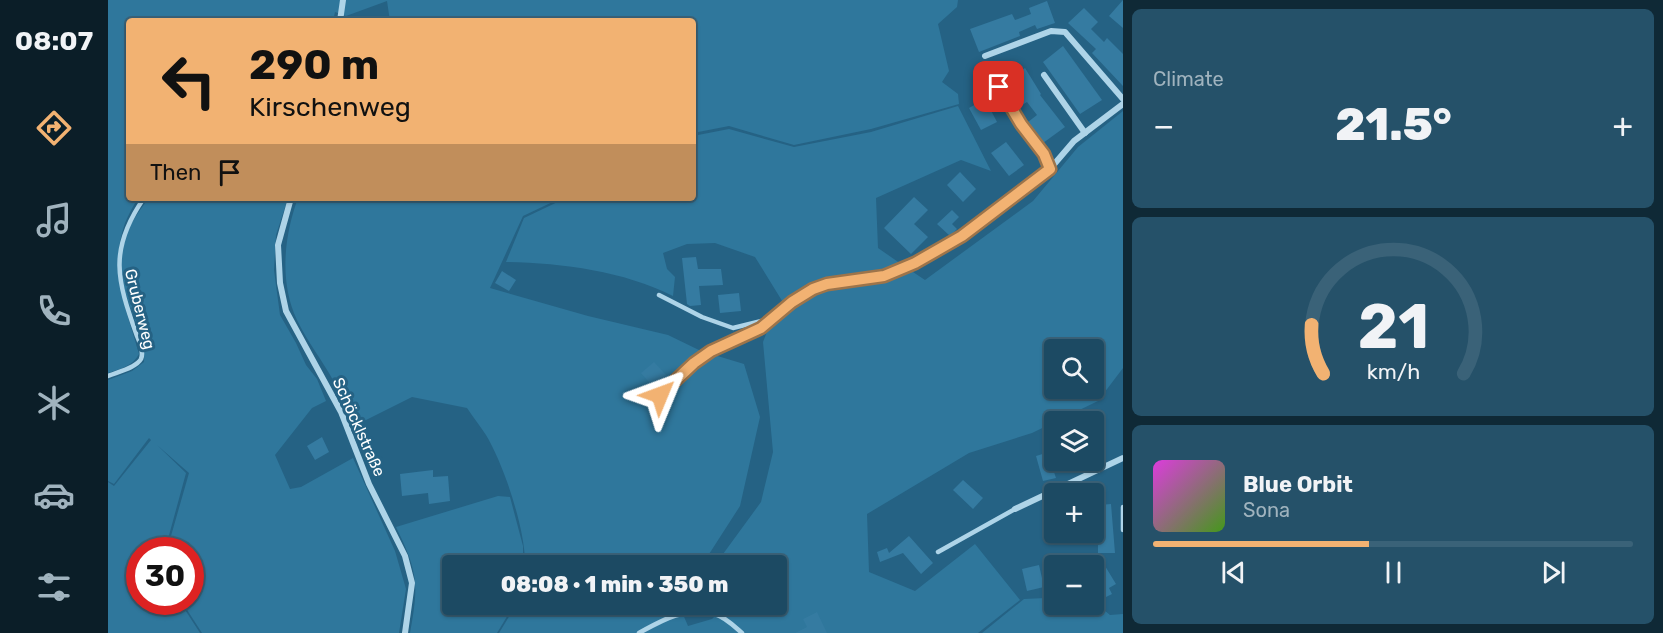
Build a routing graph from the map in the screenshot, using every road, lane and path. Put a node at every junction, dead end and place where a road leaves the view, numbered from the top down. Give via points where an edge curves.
1 (343, 0) edge
2 (340, 18) edge
3 (984, 56) dead end
4 (1044, 75) dead end
5 (999, 87) dead end
6 (1123, 99) edge
7 (1123, 104) edge
8 (1085, 133) junction
9 (1050, 169) junction
10 (142, 201) edge
11 (290, 201) edge
12 (659, 295) dead end
13 (773, 318) junction
14 (108, 376) edge
15 (660, 395) dead end
16 (1123, 458) edge
17 (1123, 507) edge
18 (1015, 509) joint
19 (1123, 530) edge
20 (938, 552) dead end
21 (405, 633) edge
22 (639, 633) edge
23 (742, 633) edge

1 - 2 street
3 - 6 street via 1051,31 1065,32
4 - 8 street
5 - 9 street
7 - 8 street
8 - 9 street
9 - 13 street via 962,236 915,263 884,276 813,289
10 - 14 lane, Gruberweg via 119,240 117,270 142,348 141,359
11 - 21 street, Schöcklstraße via 278,245 286,311 341,412 369,484 405,556 412,583
12 - 13 lane via 733,328
13 - 15 street via 747,336 702,357
16 - 18 street
17 - 19 lane
18 - 20 lane
22 - 23 lane via 674,614 695,613 716,614

